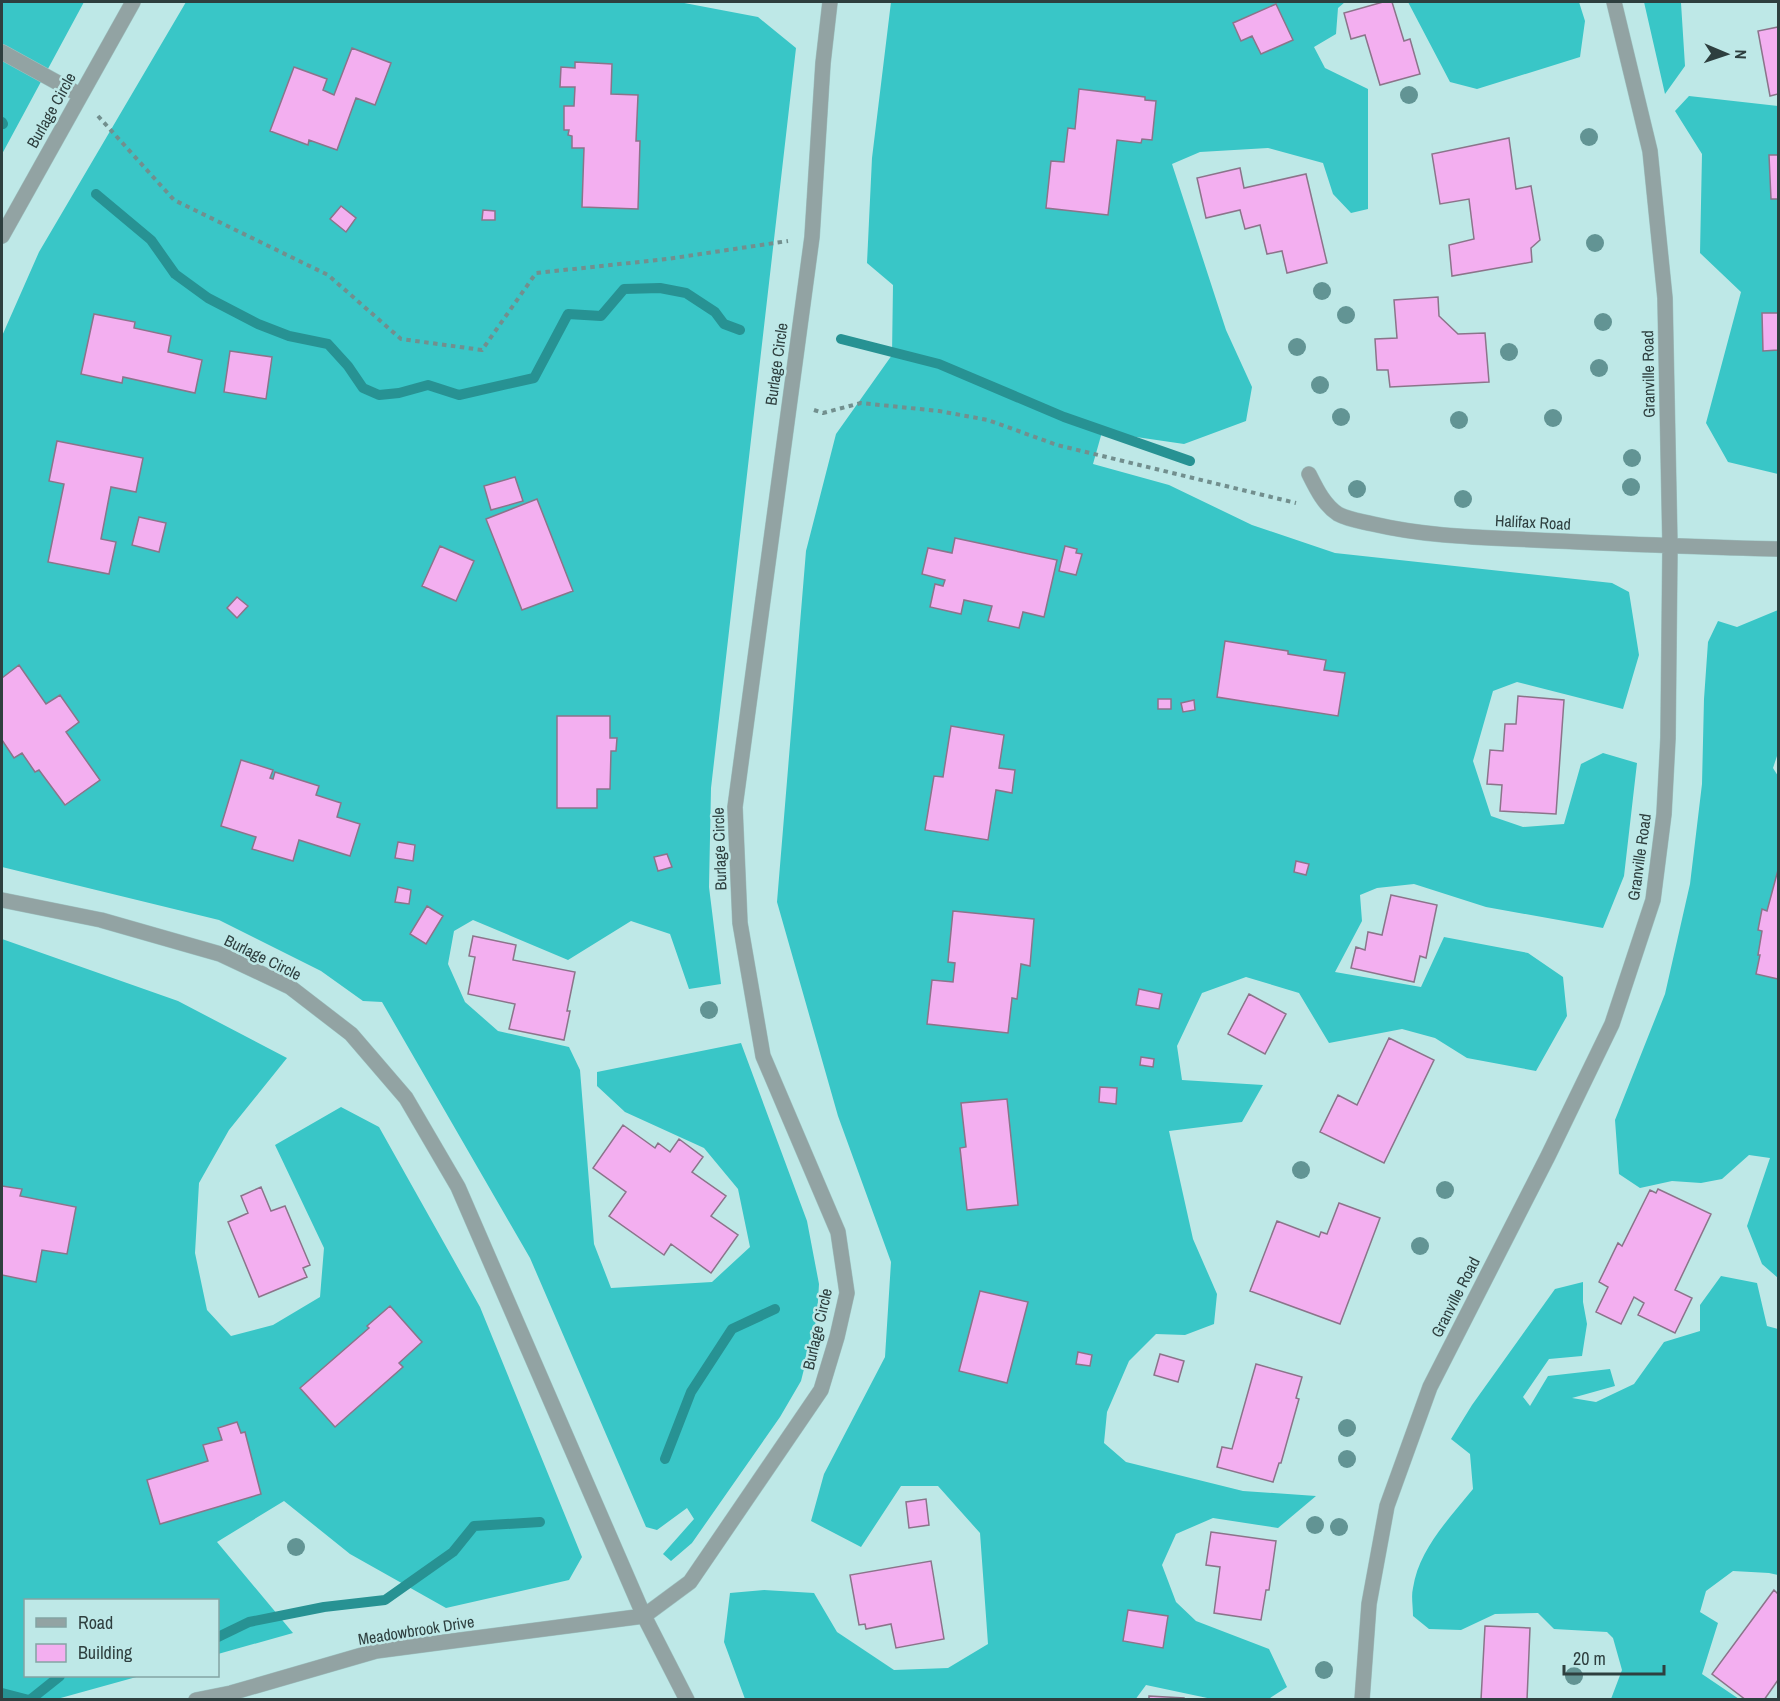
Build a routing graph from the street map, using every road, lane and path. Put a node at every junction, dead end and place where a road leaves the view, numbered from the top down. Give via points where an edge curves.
1 (133, 2) edge
2 (830, 2) edge
3 (1614, 2) edge
4 (2, 52) edge
5 (80, 95) junction
6 (2, 236) edge
7 (812, 237) junction
8 (788, 400) junction
9 (1309, 474) dead end
10 (1337, 513) junction
11 (1670, 546) junction
12 (1779, 549) edge
13 (2, 900) edge
14 (644, 1616) junction
15 (196, 1700) edge
16 (687, 1700) edge
17 (1362, 1700) edge

1 - 5 street, Burlage Circle
2 - 7 street, Burlage Circle
3 - 11 street, Granville Road via 1650,152 1665,298
4 - 5 street
5 - 6 street, Burlage Circle
5 - 7 path via 174,200 328,274 401,339 482,350 536,273 667,259
7 - 8 street, Burlage Circle
8 - 10 path via 823,413 861,404 918,408 988,420 1069,448
8 - 14 street, Burlage Circle via 735,807 740,923 763,1056 838,1232 847,1293 821,1390 690,1582
9 - 10 street, Halifax Road via 1318,493
10 - 11 street, Halifax Road via 1390,528 1438,535
11 - 12 street, Halifax Road
11 - 17 street, Granville Road via 1667,760 1653,900 1612,1024 1430,1387 1387,1506 1369,1604
13 - 14 street, Burlage Circle via 101,920 220,954 290,987 351,1034 406,1098 458,1186
14 - 15 street, Meadowbrook Drive via 376,1652
14 - 16 street, Burlage Circle

